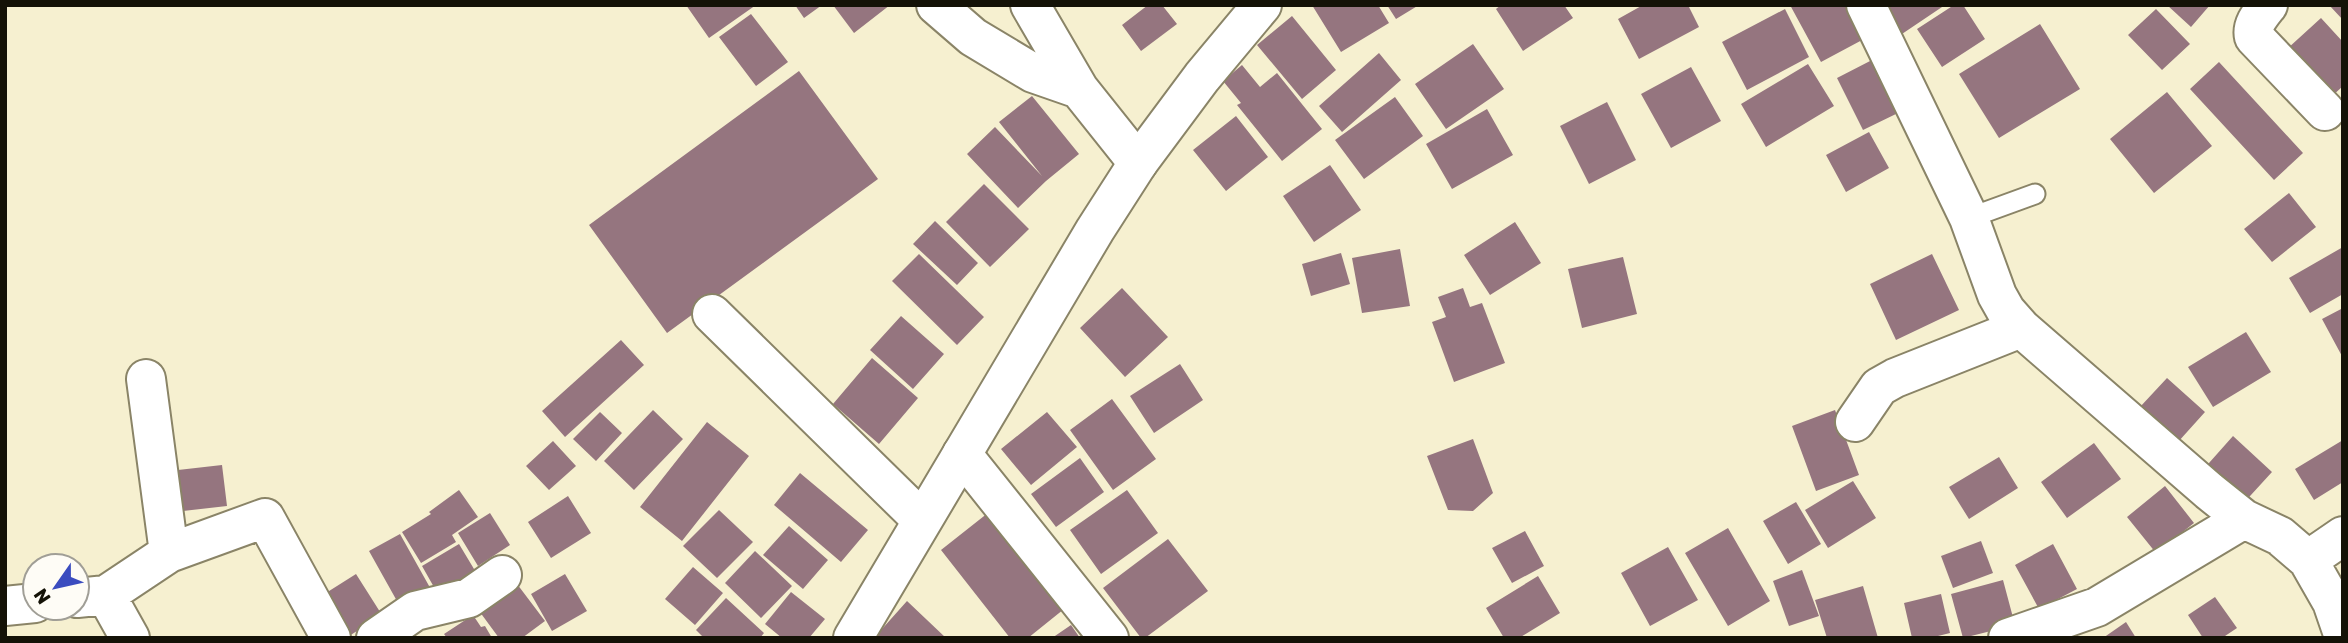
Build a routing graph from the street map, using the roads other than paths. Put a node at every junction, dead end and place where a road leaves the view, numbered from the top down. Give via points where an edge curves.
1 (936, 5) edge
2 (1030, 5) edge
3 (1262, 5) edge
4 (1866, 5) edge
5 (2268, 5) edge
6 (1079, 89) junction
7 (2325, 111) dead end
8 (1138, 163) junction
9 (2035, 194) dead end
10 (1969, 218) junction
11 (712, 314) dead end
12 (2021, 328) junction
13 (146, 379) dead end
14 (1855, 422) dead end
15 (962, 454) junction
16 (2244, 519) junction
17 (922, 520) junction
18 (2343, 536) edge
19 (169, 553) junction
20 (2308, 560) junction
21 (502, 575) dead end
22 (92, 596) edge
23 (2343, 634) edge
24 (130, 638) edge
25 (331, 638) edge
26 (376, 638) edge
27 (853, 638) edge
28 (1109, 638) edge
29 (2008, 638) edge

1 - 6 street via 973,37 1033,73
2 - 6 street
3 - 8 street
4 - 10 street
5 - 7 street via 2252,30 2254,37
6 - 8 street
8 - 15 street
9 - 10 lane
10 - 12 street via 1997,295
11 - 17 street
12 - 14 street via 1879,387
12 - 16 street
13 - 19 street
15 - 17 street
15 - 28 street
16 - 20 street via 2280,536
16 - 29 street via 2097,607
17 - 27 street
18 - 20 street
19 - 22 street
19 - 25 street via 265,518
20 - 23 street via 2332,602
21 - 26 street via 469,597 415,611
22 - 24 street

